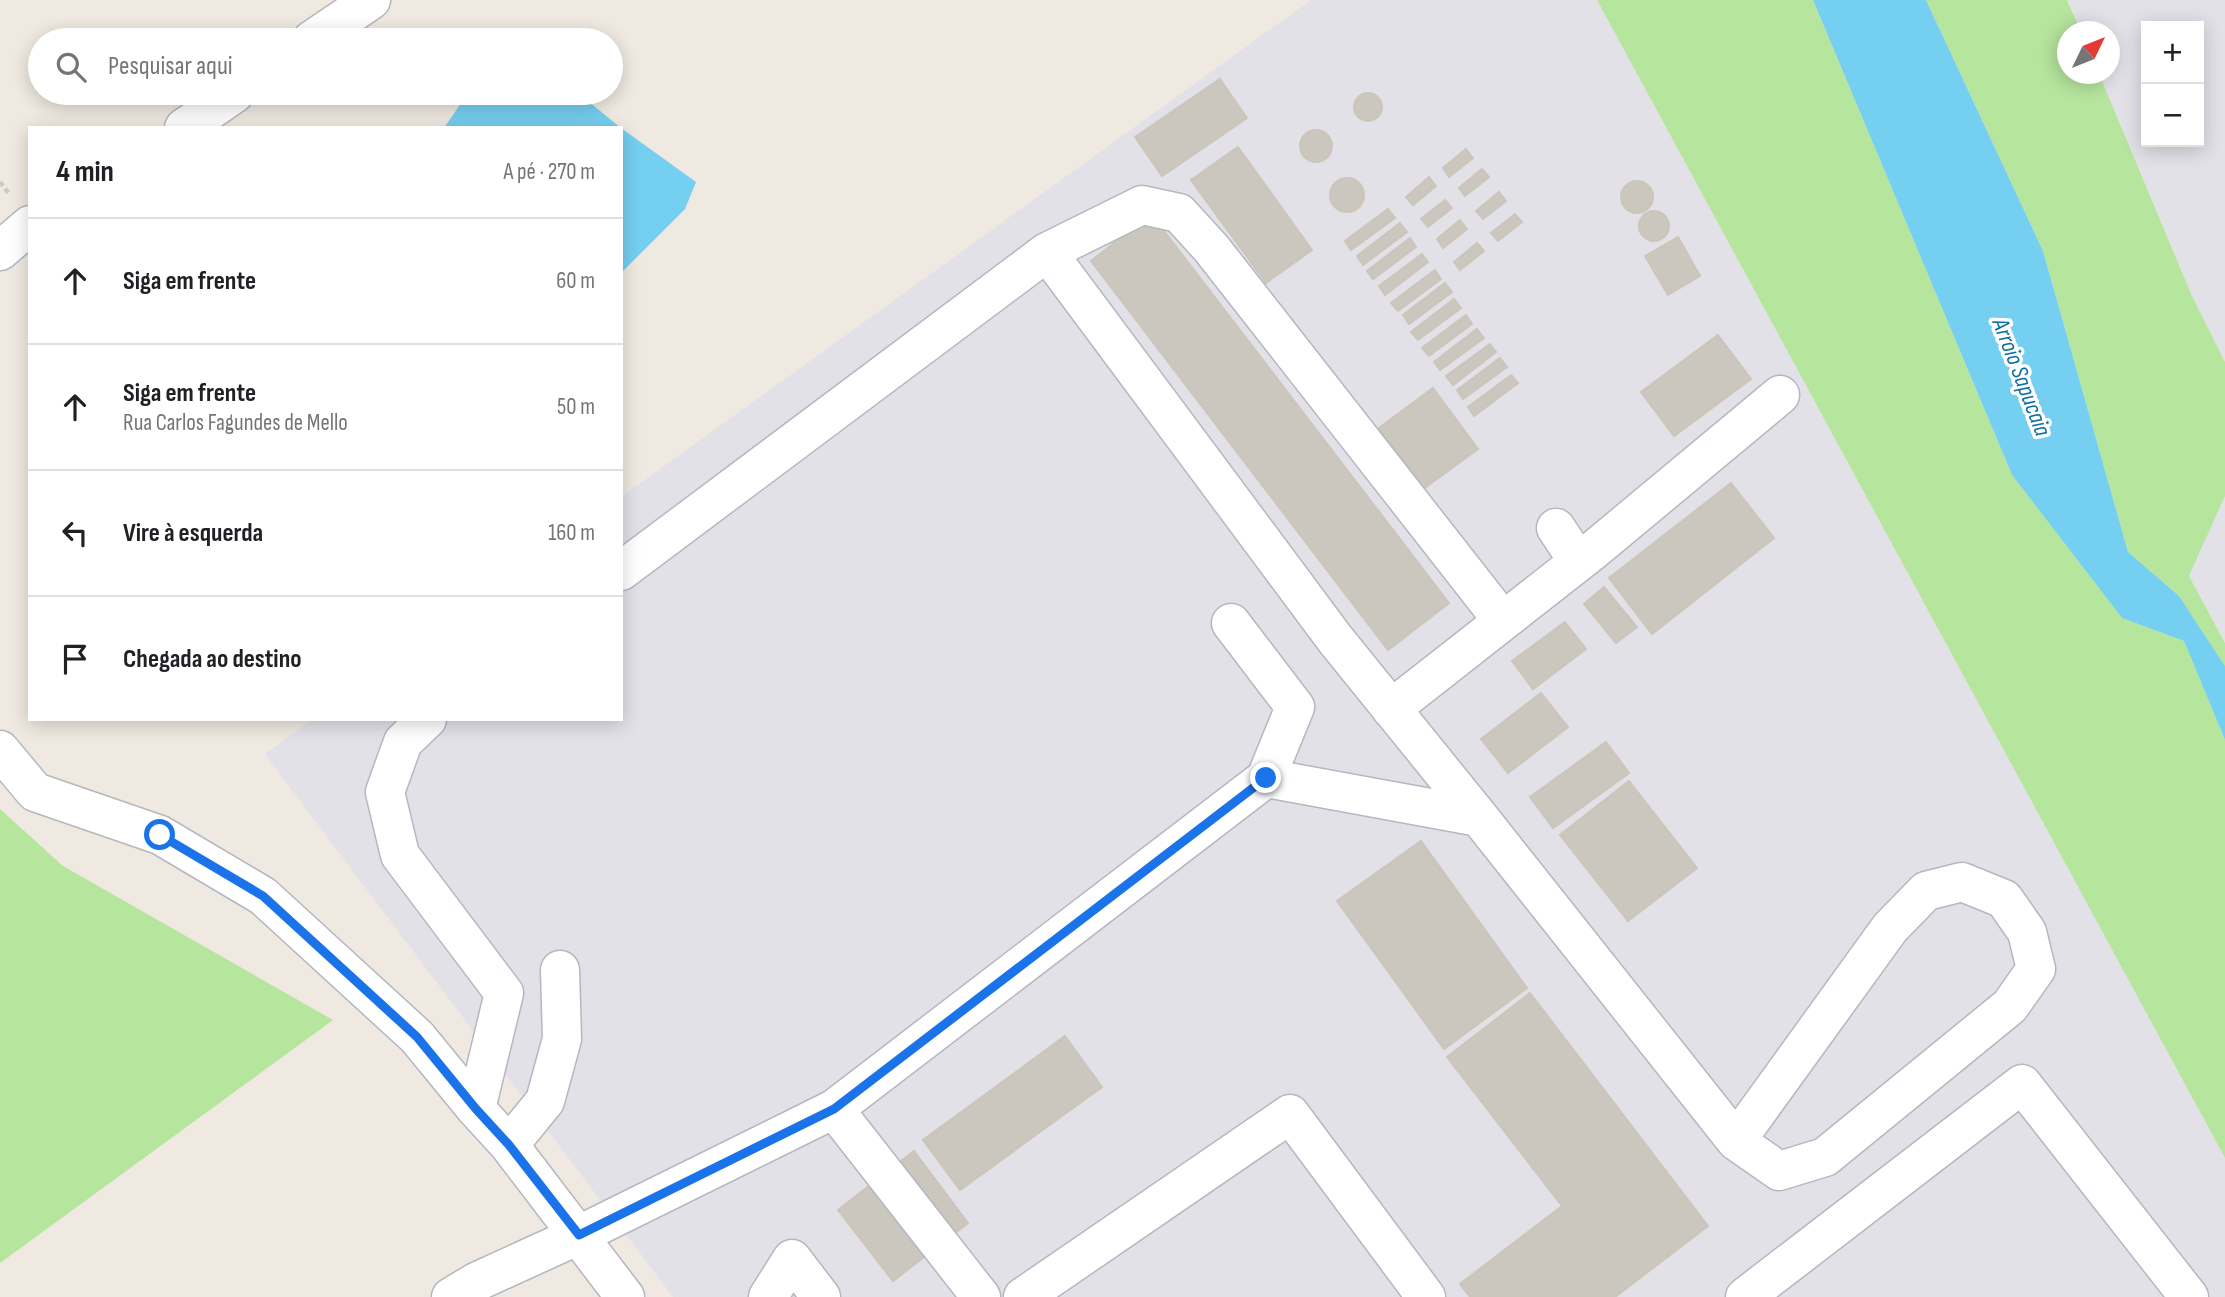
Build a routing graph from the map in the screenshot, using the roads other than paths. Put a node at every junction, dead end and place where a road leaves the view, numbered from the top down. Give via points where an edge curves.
1 (371, 0) edge
2 (330, 28) edge
3 (218, 105) edge
4 (187, 126) edge
5 (28, 227) edge
6 (0, 251) edge
7 (1047, 252) junction
8 (1780, 395) dead end
9 (1556, 528) dead end
10 (1578, 561) junction
11 (623, 570) edge
12 (1503, 621) junction
13 (1231, 623) dead end
14 (1391, 709) junction
15 (425, 721) edge
16 (0, 750) edge
17 (1266, 778) junction
18 (1479, 817) junction
19 (560, 970) dead end
20 (476, 1109) junction
21 (834, 1109) junction
22 (1735, 1141) junction
23 (509, 1145) junction
24 (579, 1235) junction
25 (451, 1297) edge
26 (625, 1297) edge
27 (768, 1297) edge
28 (821, 1297) edge
29 (981, 1297) edge
30 (1023, 1297) edge
31 (1426, 1297) edge
32 (1745, 1297) edge
33 (2189, 1297) edge

1 - 2 street
3 - 4 street
5 - 6 street
7 - 11 street
7 - 12 street via 1142,205 1179,213
7 - 14 street
8 - 10 street
9 - 10 street
10 - 12 street
12 - 14 street
13 - 17 street via 1295,707
14 - 18 street
15 - 20 street via 403,741 385,792 400,855 505,993
16 - 20 street via 35,792 160,835 263,896 417,1037
17 - 18 street
17 - 21 street
18 - 22 street
19 - 23 street via 562,1039 545,1101
20 - 23 street
21 - 24 street
21 - 29 street
22 - 22 street via 1890,928 1926,891 1962,882 2004,899 2026,932 2036,969 2010,1006 1825,1157 1779,1171
23 - 24 street
24 - 25 street
24 - 26 street
27 - 28 street via 792,1259
30 - 31 street via 1290,1114
32 - 33 street via 2022,1084

